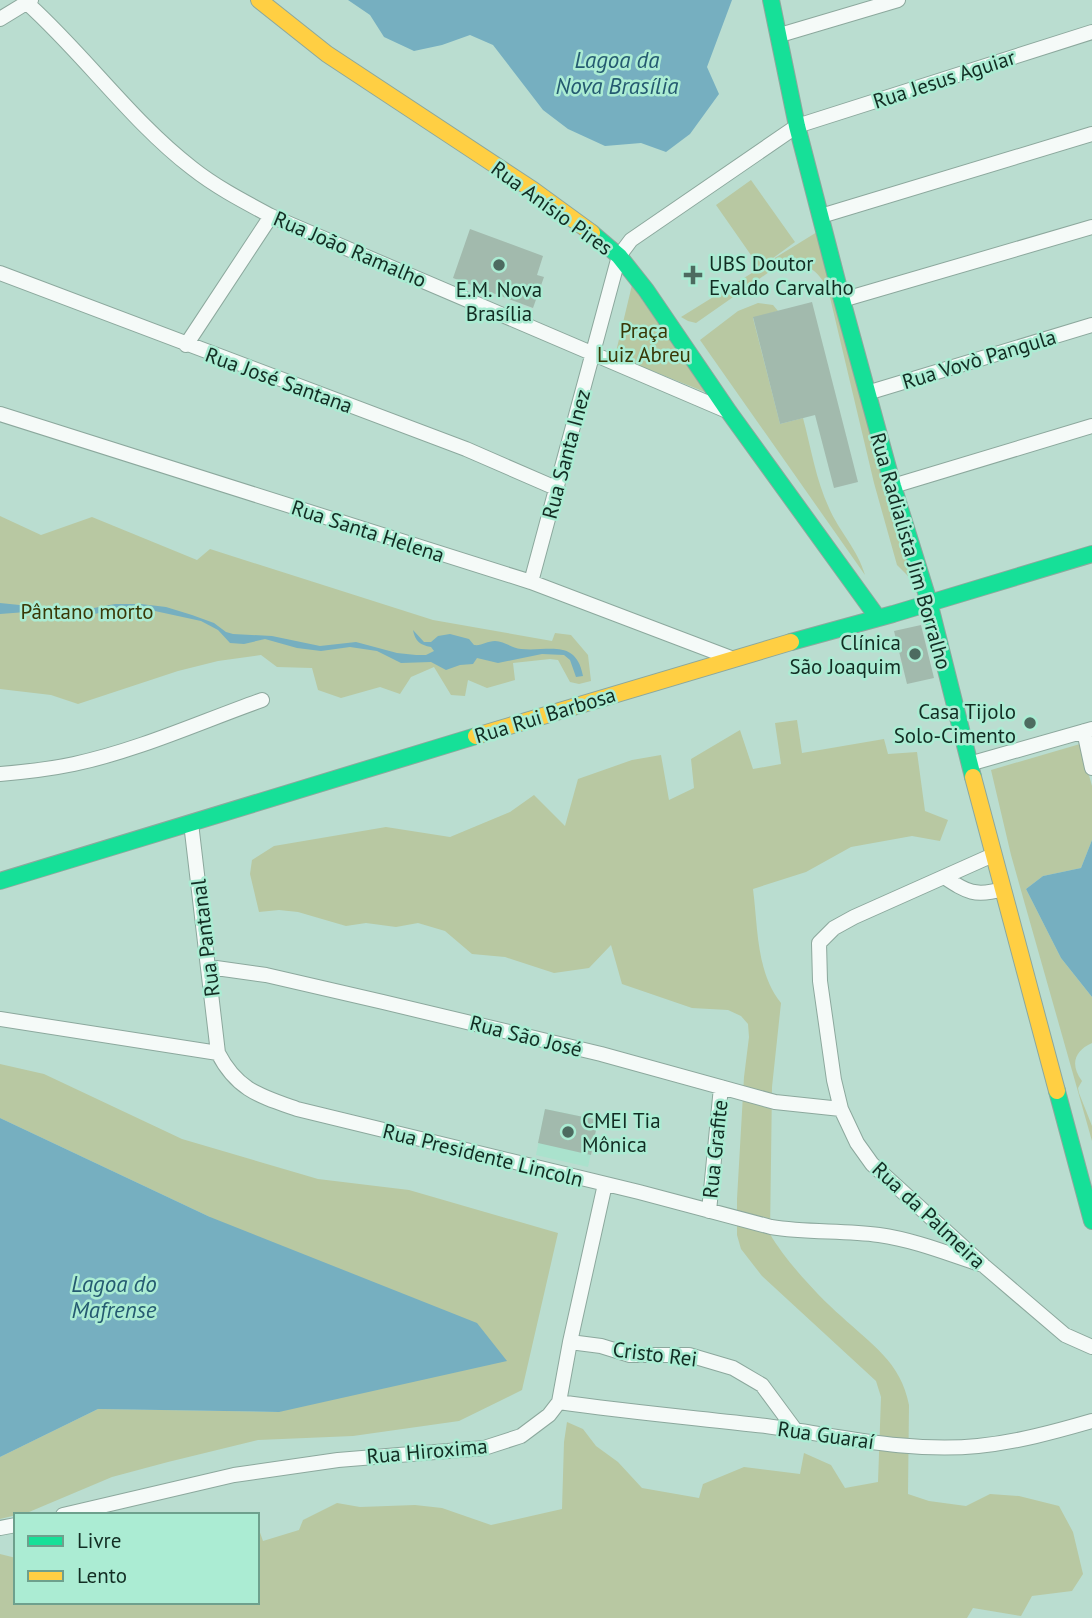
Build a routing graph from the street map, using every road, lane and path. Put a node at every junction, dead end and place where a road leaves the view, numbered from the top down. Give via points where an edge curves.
1 (259, 0) edge
2 (771, 0) edge
3 (898, 0) edge
4 (29, 2) edge
5 (0, 19) edge
6 (1092, 32) edge
7 (780, 35) junction
8 (797, 126) junction
9 (1092, 134) edge
10 (271, 216) junction
11 (821, 216) junction
12 (1092, 227) edge
13 (619, 256) junction
14 (0, 273) edge
15 (842, 300) junction
16 (1092, 324) edge
17 (186, 345) junction
18 (593, 355) junction
19 (867, 393) junction
20 (729, 412) junction
21 (0, 414) edge
22 (1092, 426) edge
23 (893, 486) junction
24 (558, 489) junction
25 (1092, 554) edge
26 (531, 582) junction
27 (929, 602) junction
28 (878, 618) junction
29 (732, 658) junction
30 (262, 700) dead end
31 (1088, 730) edge
32 (969, 764) junction
33 (1092, 768) edge
34 (0, 774) edge
35 (191, 823) junction
36 (993, 855) junction
37 (944, 877) junction
38 (0, 881) edge
39 (1003, 889) junction
40 (209, 967) junction
41 (0, 1019) edge
42 (218, 1053) junction
43 (721, 1087) junction
44 (841, 1109) junction
45 (605, 1184) junction
46 (709, 1211) junction
47 (1092, 1221) edge
48 (983, 1265) junction
49 (570, 1342) junction
50 (1092, 1347) edge
51 (559, 1402) junction
52 (1092, 1421) edge
53 (796, 1431) junction
54 (72, 1513) edge

1 - 13 street, Rua Anísio Pires via 327,54 533,190
2 - 7 street, Rua Radialista Jim Borralho
3 - 7 street
4 - 5 street
4 - 10 street, Rua João Ramalho via 191,168
6 - 8 street, Rua Jesus Aguiar
7 - 8 street, Rua Radialista Jim Borralho
8 - 11 street, Rua Radialista Jim Borralho
8 - 13 street, Rua Santa Inez via 646,228
9 - 11 street
10 - 17 street
10 - 18 street, Rua João Ramalho
11 - 15 street, Rua Radialista Jim Borralho
12 - 15 street
13 - 18 street, Rua Santa Inez
13 - 20 street, Rua Anísio Pires
14 - 17 street, Rua José Santana
15 - 19 street, Rua Radialista Jim Borralho
16 - 19 street, Rua Vovò Pangula
17 - 24 street, Rua José Santana via 466,449
18 - 20 street, Rua João Ramalho
18 - 24 street, Rua Santa Inez
19 - 23 street, Rua Radialista Jim Borralho
20 - 28 street, Rua Anísio Pires
21 - 26 street, Rua Santa Helena
22 - 23 street
23 - 27 street, Rua Radialista Jim Borralho
24 - 26 street, Rua Santa Inez
25 - 27 street, Rua Rui Barbosa
26 - 29 street, Rua Santa Helena
27 - 28 street, Rua Rui Barbosa
27 - 32 street, Rua Radialista Jim Borralho
28 - 29 street, Rua Rui Barbosa
29 - 35 street, Rua Rui Barbosa
30 - 34 street via 95,759
31 - 32 street
31 - 33 street
32 - 36 street, Rua Radialista Jim Borralho
35 - 38 street, Rua Rui Barbosa
35 - 40 street, Rua Pantanal
36 - 37 street, Rua da Palmeira
36 - 39 street, Rua Radialista Jim Borralho
37 - 39 street via 973,894
37 - 44 street, Rua da Palmeira via 854,917 819,943 820,981
39 - 47 street, Rua Radialista Jim Borralho
40 - 42 street, Rua Pantanal
40 - 43 street, Rua São José via 383,1002
41 - 42 street
42 - 45 street, Rua Presidente Lincoln via 235,1079 276,1101
43 - 44 street, Rua São José via 775,1102
43 - 46 street, Rua Grafite
44 - 48 street, Rua da Palmeira via 872,1164
45 - 46 street, Rua Presidente Lincoln
45 - 49 street
46 - 48 street, Rua Presidente Lincoln via 793,1231 880,1235
48 - 50 street, Rua da Palmeira via 1065,1335
49 - 51 street
49 - 53 street, Cristo Rei via 629,1355 689,1355 733,1368 762,1385
51 - 53 street, Rua Guaraí
51 - 54 street, Rua Hiroxima via 521,1436 484,1448 338,1460 234,1475
52 - 53 street, Rua Guaraí via 1027,1439 976,1446 862,1442

